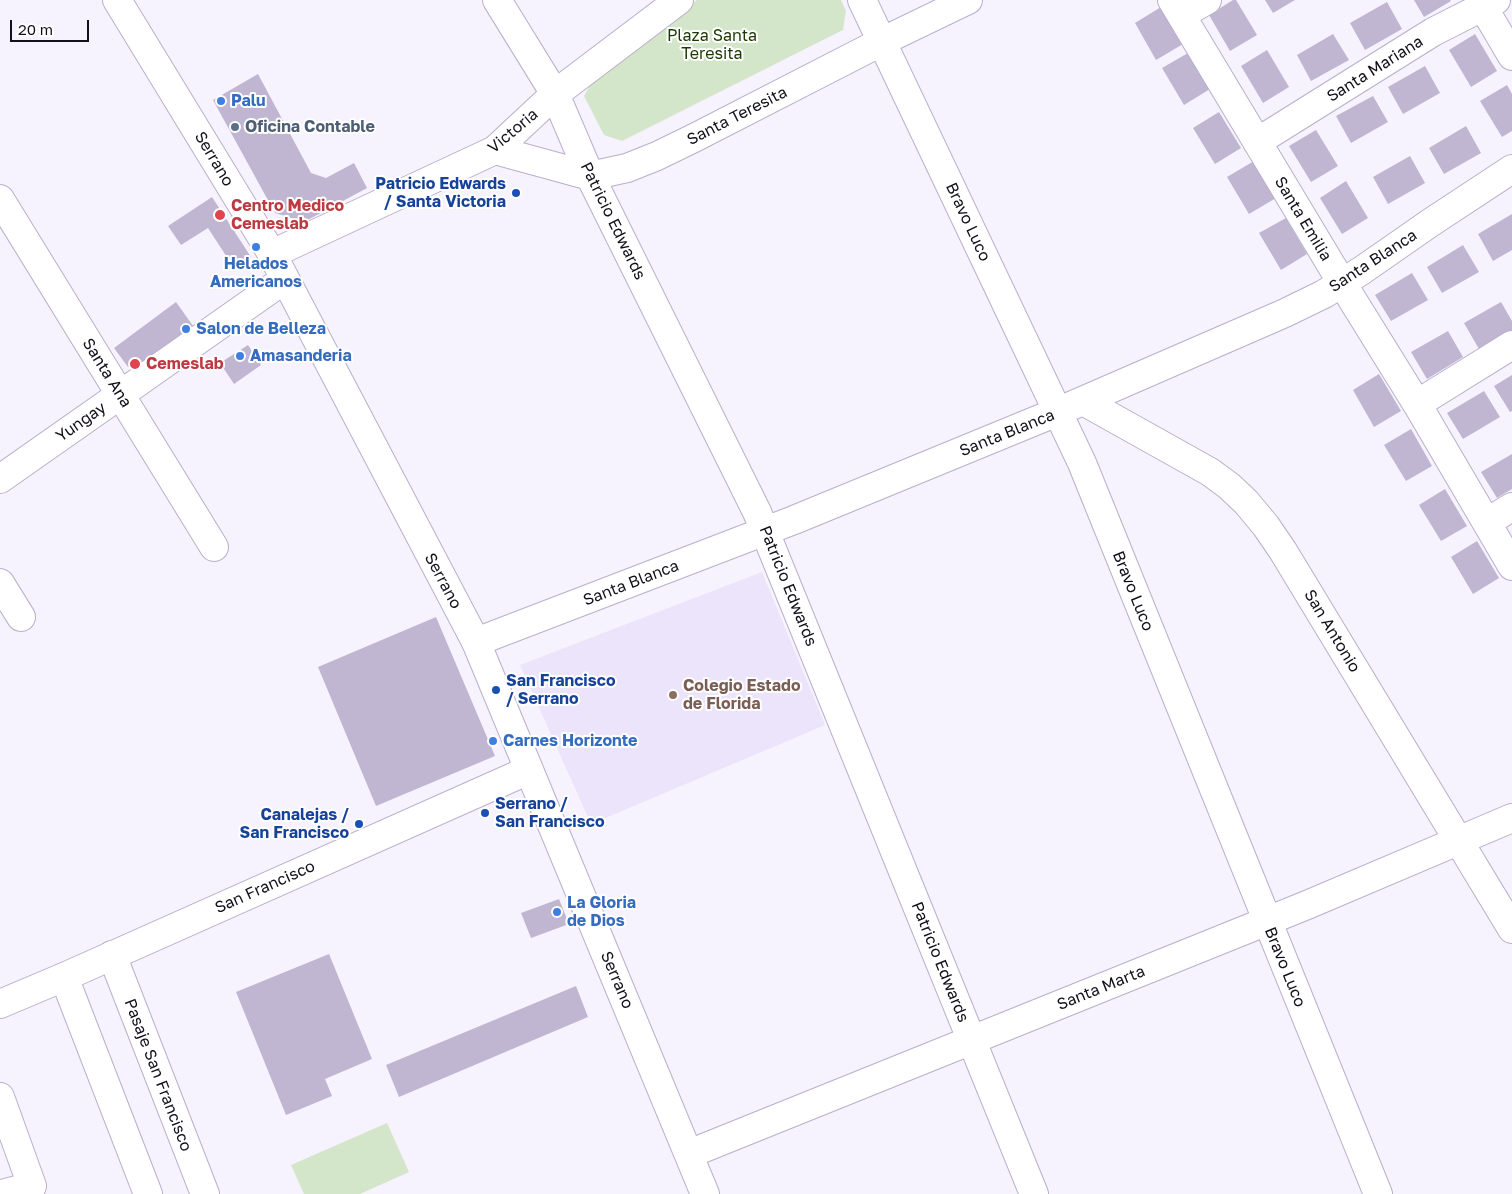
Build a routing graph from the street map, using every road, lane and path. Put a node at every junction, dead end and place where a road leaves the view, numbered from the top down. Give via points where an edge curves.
1 (117, 0) edge
2 (497, 0) edge
3 (679, 0) edge
4 (862, 0) edge
5 (968, 0) edge
6 (1207, 0) edge
7 (1486, 2) edge
8 (1176, 8) edge
9 (883, 41) junction
10 (1512, 56) edge
11 (556, 94) junction
12 (1257, 142) junction
13 (495, 150) junction
14 (1512, 169) edge
15 (590, 176) junction
16 (0, 199) edge
17 (272, 254) junction
18 (285, 278) junction
19 (1342, 283) junction
20 (1512, 345) edge
21 (120, 394) junction
22 (1083, 401) junction
23 (1417, 404) junction
24 (1057, 412) junction
25 (0, 479) edge
26 (1512, 507) edge
27 (1486, 522) junction
28 (766, 531) junction
29 (214, 546) dead end
30 (1512, 566) edge
31 (0, 583) edge
32 (21, 617) dead end
33 (476, 642) junction
34 (529, 770) junction
35 (1512, 818) edge
36 (1459, 840) junction
37 (1267, 921) junction
38 (1512, 929) edge
39 (112, 955) junction
40 (64, 977) junction
41 (1, 1001) edge
42 (971, 1040) junction
43 (0, 1097) edge
44 (689, 1154) junction
45 (2, 1194) edge
46 (148, 1194) edge
47 (205, 1194) edge
48 (705, 1194) edge
49 (1034, 1194) edge
50 (1378, 1194) edge

1 - 17 street, Serrano
2 - 11 street, Patricio Edwards
3 - 11 street, Victoria
4 - 9 street, Bravo Luco
5 - 9 street, Santa Teresita
6 - 8 street
7 - 10 street
7 - 12 street, Santa Mariana
8 - 12 street, Santa Emilia
9 - 15 street, Santa Teresita via 657,156 627,168
9 - 24 street, Bravo Luco
11 - 13 street, Victoria
11 - 15 street, Patricio Edwards
12 - 19 street, Santa Emilia
13 - 15 street, Santa Teresita
13 - 17 street, Victoria
14 - 19 street, Santa Blanca
15 - 28 street, Patricio Edwards
16 - 21 street, Santa Ana
17 - 18 street, Serrano
18 - 21 street, Yungay
18 - 33 street, Serrano
19 - 22 street, Santa Blanca via 1261,323
19 - 23 street, Santa Emilia
20 - 23 street
21 - 25 street, Yungay
21 - 29 street, Santa Ana
22 - 24 street, Santa Blanca
22 - 36 street, San Antonio via 1210,472 1246,502 1283,551
23 - 27 street, Santa Emilia
24 - 28 street, Santa Blanca
24 - 37 street, Bravo Luco via 1082,463
26 - 27 street
27 - 30 street, Santa Emilia
28 - 33 street, Santa Blanca
28 - 42 street, Patricio Edwards
31 - 32 street
33 - 34 street, Serrano
34 - 39 street, San Francisco
34 - 44 street, Serrano
35 - 36 street, Santa Marta
36 - 37 street, Santa Marta
36 - 38 street, San Antonio
37 - 42 street, Santa Marta
37 - 50 street, Bravo Luco
39 - 40 street, San Francisco
39 - 47 street, Pasaje San Francisco
40 - 41 street, San Francisco
40 - 46 street
42 - 44 street, Santa Marta
42 - 49 street, Patricio Edwards
43 - 45 street via 32,1186
44 - 48 street, Serrano

